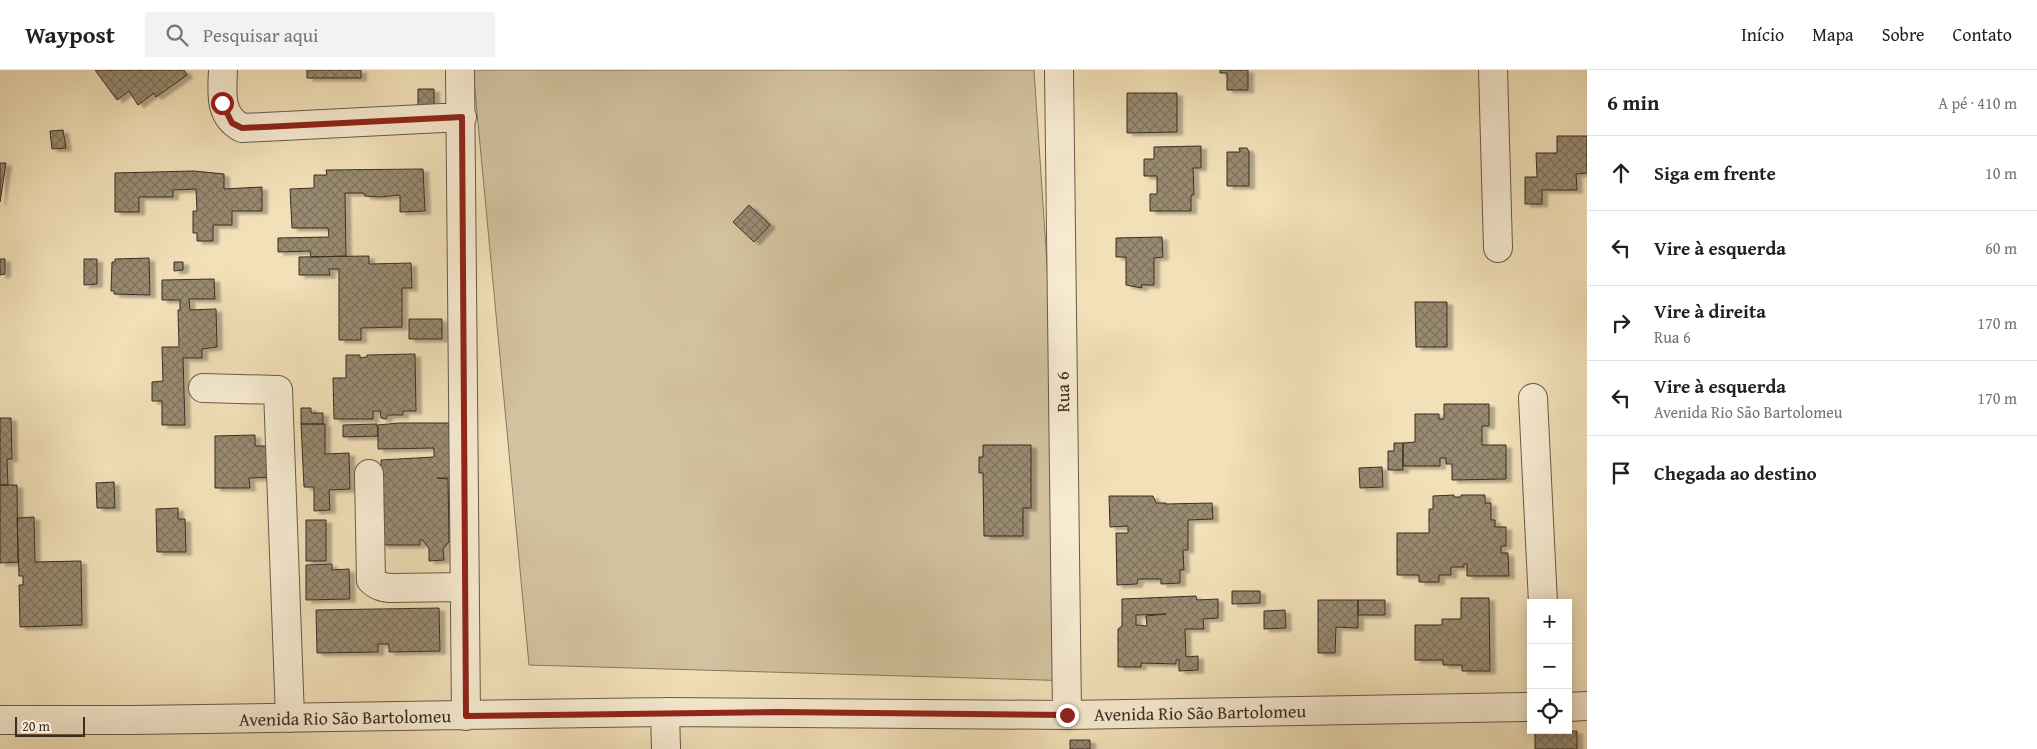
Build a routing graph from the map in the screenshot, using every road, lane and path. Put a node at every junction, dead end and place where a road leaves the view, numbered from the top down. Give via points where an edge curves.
1 (223, 70) edge
2 (460, 70) edge
3 (1059, 70) edge
4 (1493, 70) edge
5 (462, 117) junction
6 (1498, 248) dead end
7 (203, 388) dead end
8 (1533, 398) dead end
9 (369, 474) dead end
10 (465, 587) junction
11 (1543, 599) edge
12 (1587, 706) edge
13 (1527, 707) edge
14 (1572, 707) edge
15 (665, 712) junction
16 (1067, 715) junction
17 (466, 716) junction
18 (290, 718) junction
19 (0, 720) edge
20 (666, 749) edge

1 - 5 street via 222,103 232,123 242,128
2 - 5 street
3 - 16 street, Rua 6
4 - 6 street
5 - 10 street
7 - 18 street via 278,390
8 - 11 street
9 - 10 street via 371,580 378,586 390,588
10 - 17 street
12 - 14 street
13 - 16 street, Avenida Rio São Bartolomeu
15 - 16 street, Avenida Rio São Bartolomeu
15 - 17 street, Avenida Rio São Bartolomeu
15 - 20 street
17 - 18 street, Avenida Rio São Bartolomeu
18 - 19 street, Avenida Rio São Bartolomeu

